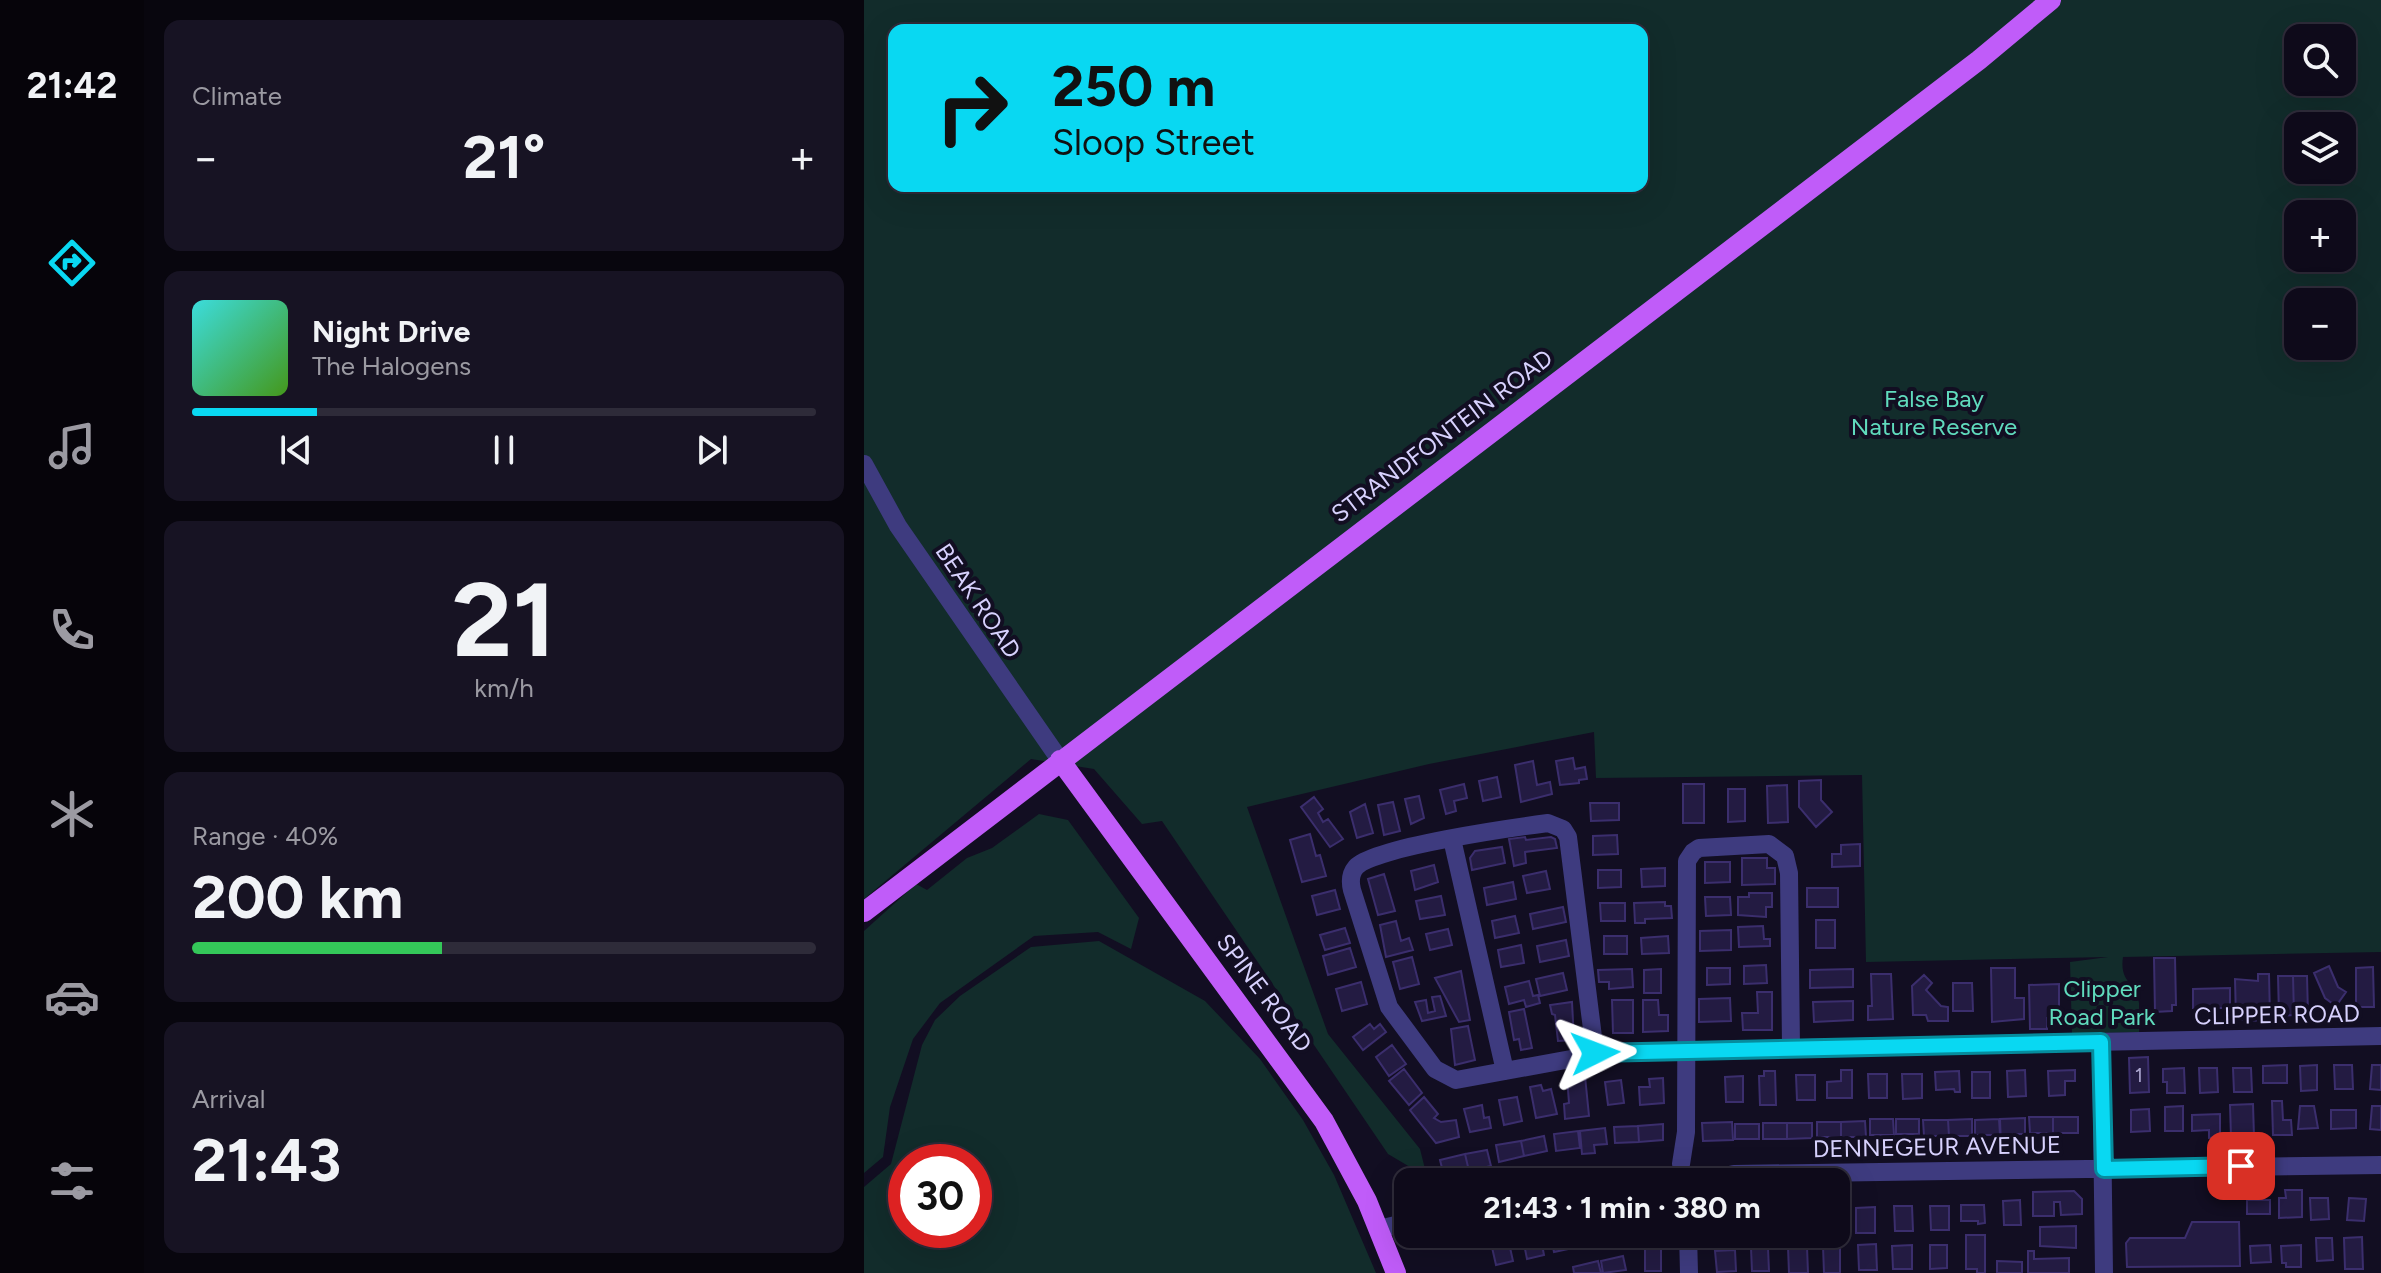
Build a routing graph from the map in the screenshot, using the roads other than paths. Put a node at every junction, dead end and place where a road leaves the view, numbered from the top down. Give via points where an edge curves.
1 (2051, 0) edge
2 (864, 464) edge
3 (1060, 760) junction
4 (1452, 839) junction
5 (864, 912) edge
6 (2381, 1036) edge
7 (2101, 1042) junction
8 (1791, 1047) junction
9 (1687, 1049) junction
10 (1595, 1053) junction
11 (1505, 1071) junction
12 (2381, 1165) edge
13 (1687, 1168) edge
14 (2104, 1169) junction
15 (1850, 1172) edge
16 (1394, 1225) edge
17 (1379, 1229) junction
18 (1688, 1248) edge
19 (1396, 1273) edge
20 (1689, 1273) edge
21 (2104, 1273) edge

1 - 3 main road, STRANDFONTEIN ROAD
2 - 3 street, BEAK ROAD via 906,539
3 - 5 main road, STRANDFONTEIN ROAD
3 - 17 main road, SPINE ROAD via 1318,1111
4 - 10 street via 1548,823 1563,829
4 - 11 street
4 - 11 street, CLIPPER ROAD via 1363,861 1351,882 1383,994 1435,1069 1456,1080
6 - 7 street, CLIPPER ROAD
7 - 8 street, CLIPPER ROAD
7 - 14 street
8 - 9 street, CLIPPER ROAD
8 - 9 street via 1788,863 1769,844 1710,845 1695,850 1687,861
9 - 10 street, CLIPPER ROAD
9 - 13 street
10 - 11 street, CLIPPER ROAD
12 - 14 street, DENNEGEUR AVENUE
14 - 15 street, DENNEGEUR AVENUE
14 - 21 street
16 - 17 street
17 - 19 main road, SPINE ROAD
18 - 20 street

